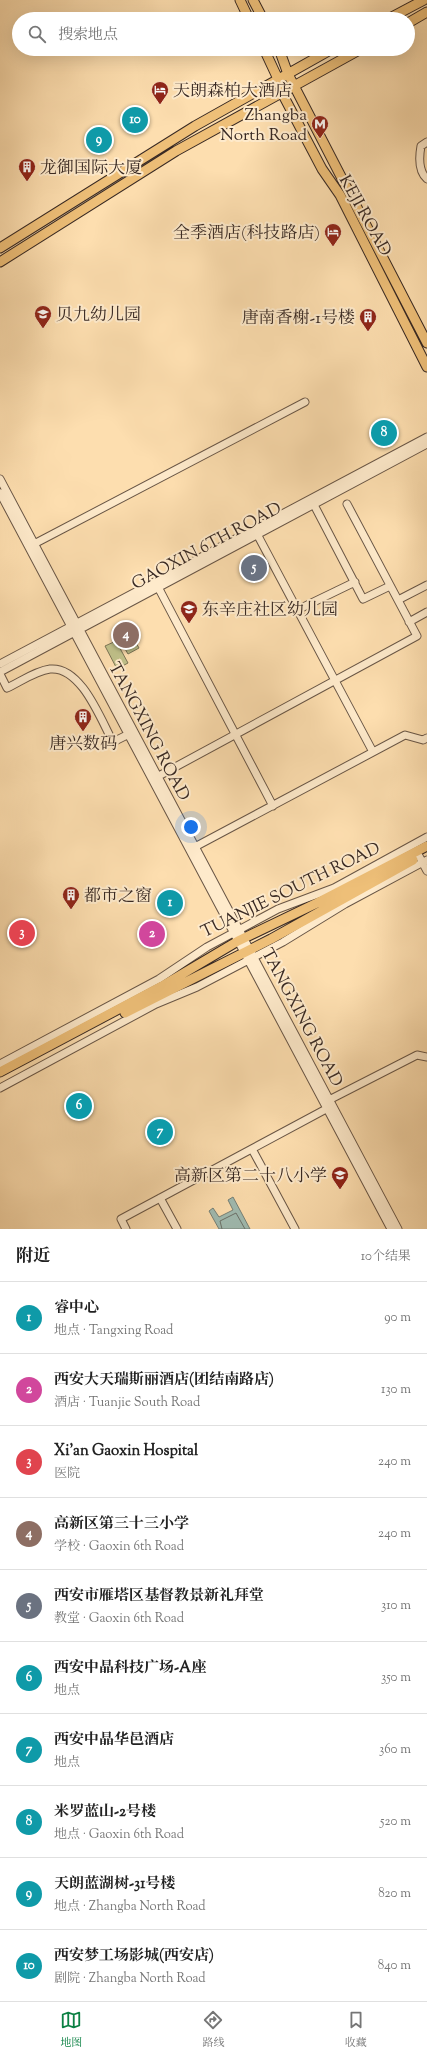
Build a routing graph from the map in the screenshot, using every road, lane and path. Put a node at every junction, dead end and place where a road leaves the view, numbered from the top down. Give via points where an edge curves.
1 (240, 0) edge
2 (253, 0) edge
3 (424, 0) edge
4 (246, 12) edge
5 (259, 12) edge
6 (401, 12) edge
7 (427, 12) edge
8 (415, 19) edge
9 (267, 56) edge
10 (282, 56) edge
11 (320, 56) edge
12 (348, 56) edge
13 (288, 74) junction
14 (278, 79) junction
15 (294, 86) junction
16 (282, 93) junction
17 (427, 142) edge
18 (427, 180) edge
19 (0, 248) edge
20 (0, 262) edge
21 (427, 343) edge
22 (427, 367) edge
23 (305, 402) dead end
24 (427, 437) edge
25 (427, 444) edge
26 (0, 479) edge
27 (0, 493) edge
28 (312, 502) junction
29 (347, 504) dead end
30 (257, 534) junction
31 (34, 544) junction
32 (354, 582) junction
33 (427, 585) edge
34 (390, 586) junction
35 (158, 587) junction
36 (398, 600) junction
37 (297, 610) junction
38 (427, 612) edge
39 (409, 622) junction
40 (75, 628) junction
41 (0, 664) edge
42 (0, 673) edge
43 (335, 681) junction
44 (129, 734) junction
45 (235, 734) junction
46 (427, 738) edge
47 (373, 752) junction
48 (155, 777) junction
49 (273, 806) junction
50 (427, 837) edge
51 (427, 846) edge
52 (193, 848) junction
53 (424, 858) edge
54 (427, 871) edge
55 (239, 936) junction
56 (249, 955) junction
57 (427, 1058) edge
58 (0, 1064) edge
59 (0, 1072) edge
60 (0, 1079) edge
61 (0, 1088) edge
62 (327, 1104) junction
63 (252, 1149) junction
64 (160, 1198) junction
65 (126, 1229) edge
66 (177, 1229) edge
67 (295, 1229) edge
68 (391, 1229) edge
69 (398, 1229) edge

1 - 4 main road
2 - 5 main road
3 - 6 main road
7 - 8 main road
9 - 14 main road, KEJI ROAD
10 - 13 main road, KEJI ROAD
11 - 13 main road
12 - 15 main road
13 - 14 main road
13 - 15 main road, KEJI ROAD
14 - 16 main road, KEJI ROAD
14 - 19 main road via 195,126
15 - 16 main road
15 - 21 main road, KEJI ROAD
16 - 20 main road via 176,151
16 - 22 main road, KEJI ROAD via 322,169 340,195
17 - 18 street via 421,146 418,159 423,176
23 - 31 street
24 - 28 street, GAOXIN 6TH ROAD
25 - 28 street, GAOXIN 6TH ROAD
26 - 31 street, TANGXING ROAD
27 - 40 street, TANGXING ROAD
28 - 30 street, GAOXIN 6TH ROAD
28 - 32 street
28 - 40 street, GAOXIN 6TH ROAD
29 - 34 street
30 - 35 street, GAOXIN 6TH ROAD
30 - 37 street
31 - 40 street, TANGXING ROAD
32 - 34 street via 363,599
32 - 37 street
33 - 36 street
34 - 36 street
35 - 40 street, GAOXIN 6TH ROAD
35 - 45 street
36 - 39 street
37 - 43 street
38 - 39 street
39 - 43 street via 417,636
40 - 41 street, GAOXIN 6TH ROAD
40 - 42 street, GAOXIN 6TH ROAD
40 - 44 street, TANGXING ROAD
40 - 48 street, TANGXING ROAD
42 - 44 street via 7,688 48,670 60,669 80,684 113,742
43 - 45 street
43 - 47 street
44 - 48 street, TANGXING ROAD
45 - 48 street
45 - 49 street
46 - 47 street via 423,740 405,736
47 - 49 street
48 - 52 street, TANGXING ROAD
49 - 52 street
50 - 55 street, TUANJIE SOUTH ROAD via 334,888 293,902
51 - 55 main road, TUANJIE SOUTH ROAD
52 - 55 street, TANGXING ROAD
53 - 54 street
53 - 56 main road, TUANJIE SOUTH ROAD
55 - 56 street, TANGXING ROAD
55 - 58 street, TUANJIE SOUTH ROAD via 183,961 159,979
55 - 59 main road, TUANJIE SOUTH ROAD via 162,986
56 - 60 main road, TUANJIE SOUTH ROAD via 164,992
56 - 61 street, TUANJIE SOUTH ROAD via 197,987 156,1004
56 - 62 street, TANGXING ROAD
57 - 62 street via 417,1055
62 - 63 street
62 - 68 street, TANGXING ROAD
62 - 69 street, TANGXING ROAD
63 - 64 street
63 - 67 street
64 - 65 street via 121,1219
64 - 66 street

